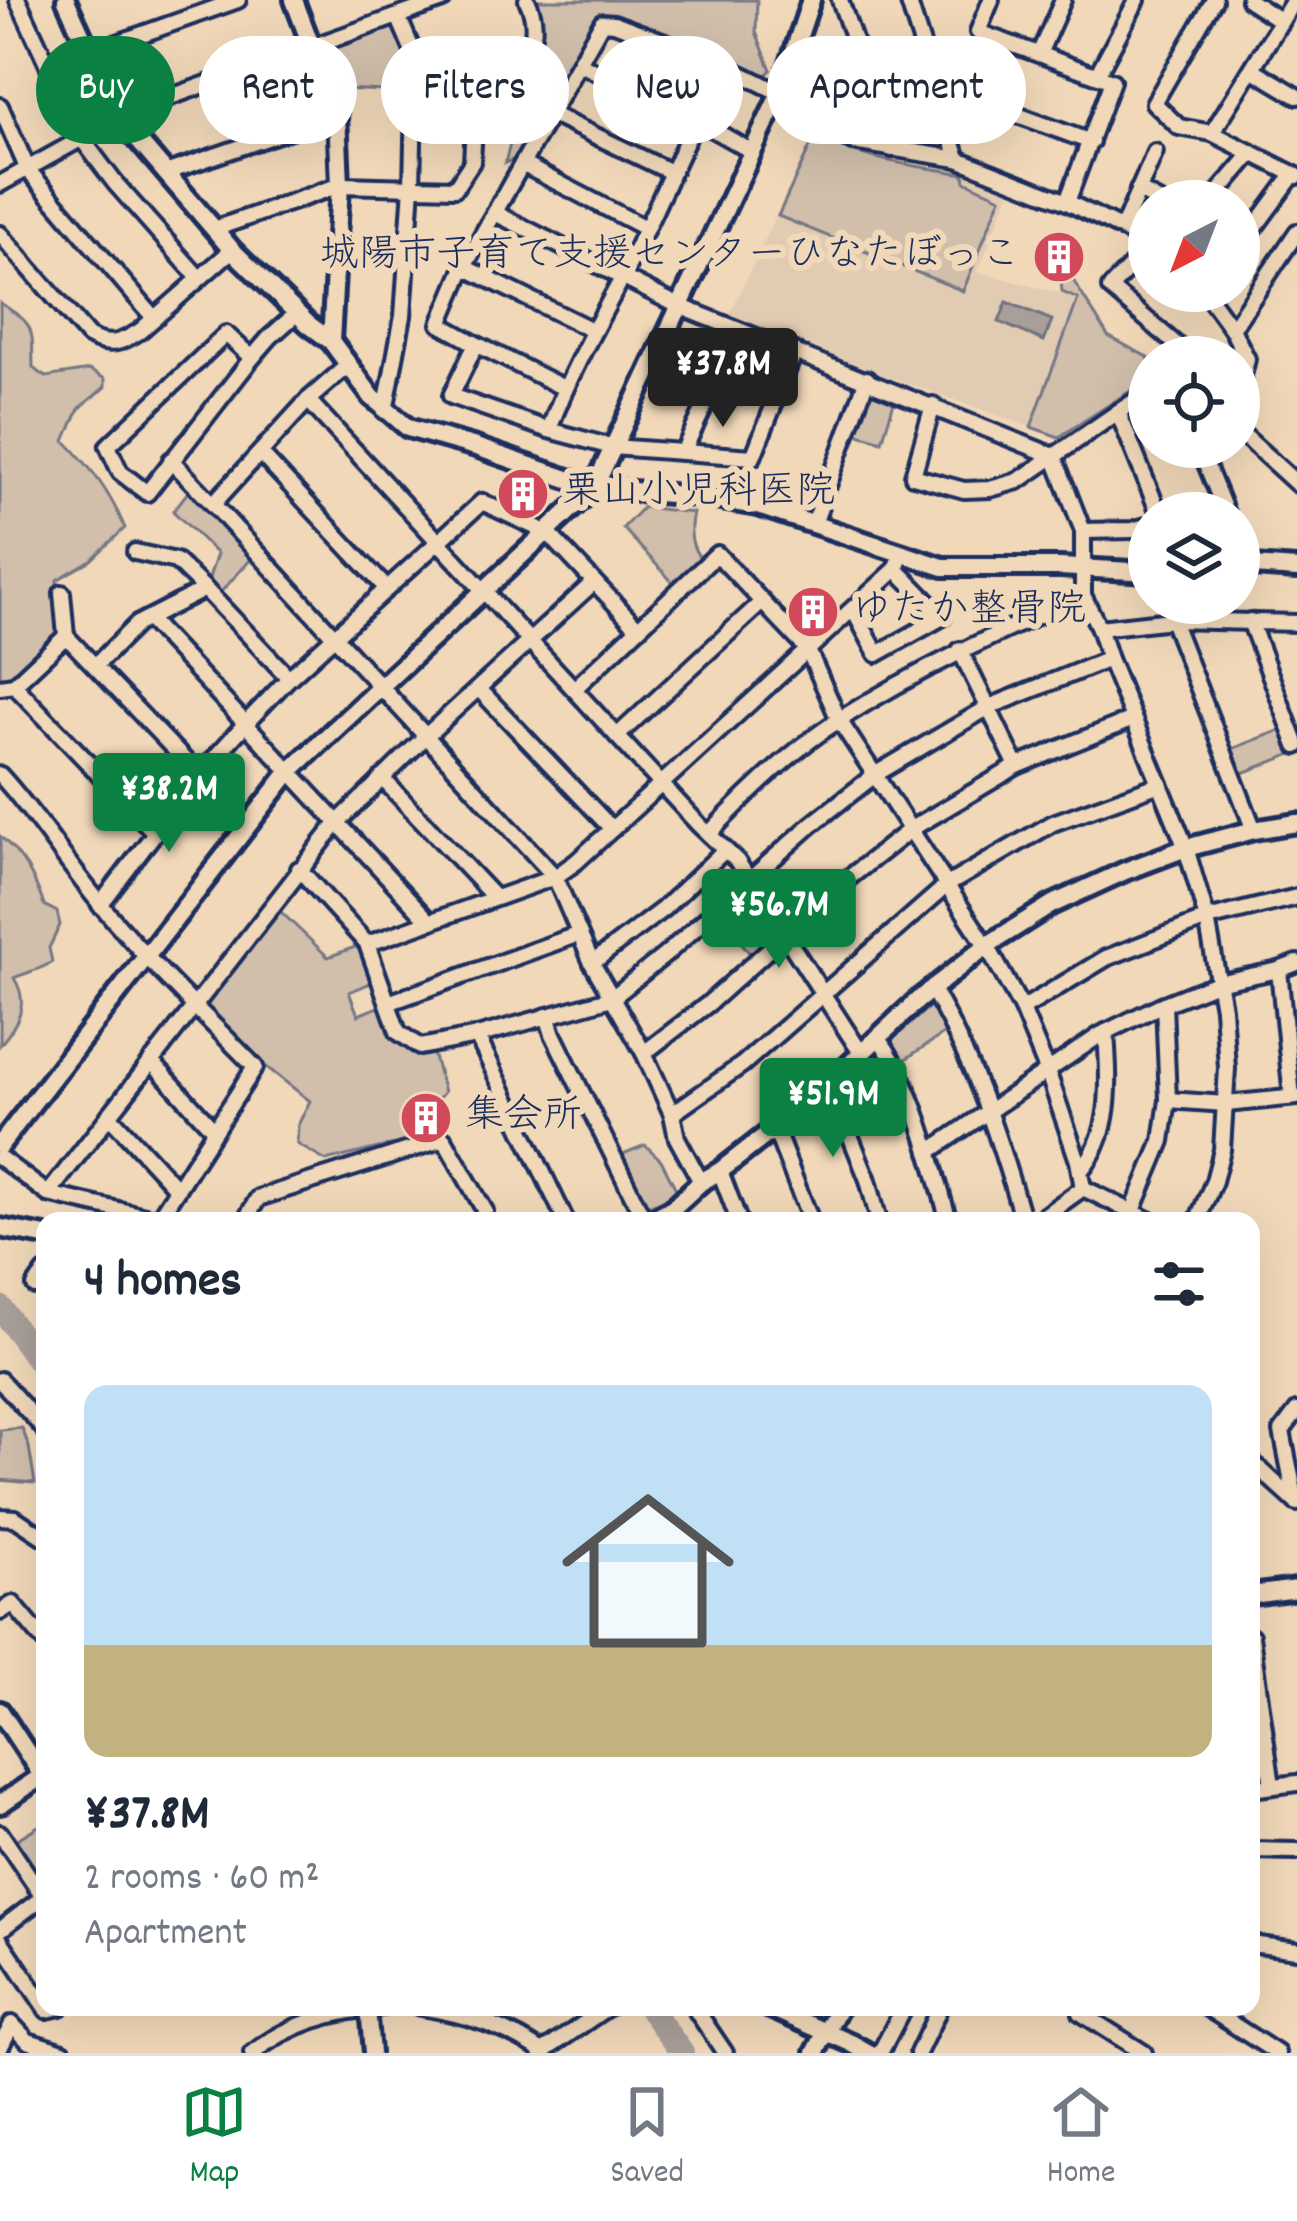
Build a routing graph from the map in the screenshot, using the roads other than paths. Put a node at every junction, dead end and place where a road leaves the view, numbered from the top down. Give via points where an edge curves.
1 (18, 0) edge
2 (66, 0) edge
3 (238, 0) edge
4 (294, 0) edge
5 (443, 0) edge
6 (527, 0) edge
7 (811, 0) edge
8 (841, 0) edge
9 (908, 0) edge
10 (991, 0) edge
11 (1063, 0) edge
12 (1137, 0) edge
13 (1214, 0) edge
14 (1249, 0) edge
15 (1294, 0) edge
16 (398, 16) junction
17 (1281, 21) junction
18 (82, 36) edge
19 (137, 36) edge
20 (309, 36) edge
21 (344, 36) edge
22 (407, 36) edge
23 (534, 36) edge
24 (799, 36) edge
25 (920, 36) edge
26 (36, 39) edge
27 (1039, 54) junction
28 (580, 64) junction
29 (1252, 69) junction
30 (593, 70) edge
31 (1097, 75) junction
32 (569, 82) edge
33 (767, 87) edge
34 (1297, 96) edge
35 (0, 106) edge
36 (1026, 118) edge
37 (767, 119) edge
38 (569, 123) edge
39 (1212, 133) junction
40 (1091, 142) junction
41 (73, 144) edge
42 (86, 144) edge
43 (141, 144) edge
44 (249, 144) edge
45 (339, 144) edge
46 (413, 144) edge
47 (473, 144) edge
48 (533, 144) edge
49 (684, 144) edge
50 (739, 144) edge
51 (865, 144) edge
52 (954, 144) edge
53 (892, 149) junction
54 (751, 151) junction
55 (1155, 152) dead end
56 (1252, 153) junction
57 (958, 159) junction
58 (521, 164) junction
59 (28, 170) junction
60 (165, 172) junction
61 (671, 172) junction
62 (1295, 176) edge
63 (1142, 180) edge
64 (1229, 180) edge
65 (0, 184) edge
66 (340, 184) junction
67 (412, 186) junction
68 (1067, 202) junction
69 (495, 213) junction
70 (1128, 215) edge
71 (1260, 222) edge
72 (1123, 227) junction
73 (645, 228) junction
74 (214, 230) junction
75 (1128, 230) edge
76 (1297, 232) edge
77 (0, 235) edge
78 (232, 250) junction
79 (464, 267) junction
80 (1128, 268) edge
81 (199, 278) junction
82 (622, 278) junction
83 (1128, 303) edge
84 (679, 306) junction
85 (1138, 312) edge
86 (1220, 312) edge
87 (297, 313) junction
88 (154, 318) junction
89 (1232, 329) junction
90 (592, 330) junction
91 (740, 331) junction
92 (1166, 336) edge
93 (1236, 336) edge
94 (332, 341) junction
95 (476, 344) junction
96 (795, 351) junction
97 (252, 358) junction
98 (348, 365) junction
99 (867, 379) junction
100 (564, 388) junction
101 (308, 400) junction
102 (933, 405) junction
103 (1128, 406) edge
104 (385, 411) junction
105 (1118, 412) junction
106 (549, 430) junction
107 (612, 447) junction
108 (260, 452) junction
109 (683, 452) junction
110 (1260, 452) edge
111 (1054, 456) junction
112 (171, 460) junction
113 (1297, 484) edge
114 (594, 488) junction
115 (1150, 492) edge
116 (213, 505) junction
117 (814, 524) junction
118 (1128, 530) edge
119 (1083, 531) junction
120 (548, 533) junction
121 (438, 542) junction
122 (135, 552) dead end
123 (899, 562) junction
124 (1260, 566) edge
125 (1082, 568) junction
126 (1297, 569) edge
127 (1128, 571) edge
128 (594, 582) junction
129 (205, 589) junction
130 (387, 589) junction
131 (484, 591) junction
132 (62, 593) dead end
133 (1083, 595) junction
134 (762, 602) junction
135 (854, 609) junction
136 (149, 620) junction
137 (1260, 621) edge
138 (1297, 623) edge
139 (1136, 624) edge
140 (1174, 624) edge
141 (1251, 624) edge
142 (638, 628) junction
143 (1099, 628) junction
144 (66, 636) junction
145 (336, 637) junction
146 (530, 641) junction
147 (808, 650) junction
148 (960, 650) junction
149 (1108, 658) junction
150 (96, 665) junction
151 (290, 678) junction
152 (7, 686) edge
153 (382, 687) junction
154 (479, 689) junction
155 (574, 689) junction
156 (988, 707) junction
157 (1133, 719) junction
158 (838, 720) junction
159 (247, 722) junction
160 (427, 735) junction
161 (617, 736) junction
162 (1297, 746) edge
163 (1017, 766) junction
164 (290, 772) junction
165 (876, 774) junction
166 (0, 775) edge
167 (199, 775) junction
168 (382, 778) junction
169 (1160, 784) junction
170 (663, 785) junction
171 (338, 822) junction
172 (1297, 823) edge
173 (612, 829) junction
174 (911, 829) junction
175 (1254, 830) junction
176 (154, 833) junction
177 (709, 834) junction
178 (1186, 848) junction
179 (725, 850) junction
180 (299, 869) junction
181 (555, 877) junction
182 (750, 881) junction
183 (947, 885) junction
184 (1297, 897) edge
185 (495, 898) junction
186 (100, 905) junction
187 (1207, 919) junction
188 (430, 922) junction
189 (579, 934) junction
190 (786, 937) junction
191 (367, 944) junction
192 (986, 946) junction
193 (146, 956) junction
194 (592, 963) junction
195 (1297, 963) edge
196 (1279, 970) junction
197 (1217, 983) junction
198 (932, 989) junction
199 (823, 993) junction
200 (612, 998) junction
201 (388, 1003) junction
202 (1164, 1004) junction
203 (194, 1005) junction
204 (1022, 1009) junction
205 (547, 1016) junction
206 (1106, 1032) junction
207 (477, 1036) junction
208 (878, 1037) junction
209 (644, 1053) junction
210 (861, 1053) junction
211 (151, 1060) junction
212 (1047, 1070) junction
213 (830, 1084) junction
214 (1294, 1097) edge
215 (1168, 1100) junction
216 (1226, 1105) junction
217 (988, 1110) junction
218 (672, 1114) junction
219 (109, 1115) junction
220 (775, 1129) junction
221 (214, 1130) junction
222 (0, 1145) edge
223 (929, 1152) junction
224 (0, 1158) edge
225 (720, 1172) junction
226 (1081, 1180) junction
227 (701, 1182) junction
228 (177, 1189) junction
229 (48, 1193) junction
230 (128, 1212) edge
231 (162, 1212) edge
232 (249, 1212) edge
233 (484, 1212) edge
234 (562, 1212) edge
235 (642, 1212) edge
236 (664, 1212) edge
237 (736, 1212) edge
238 (807, 1212) edge
239 (877, 1212) edge
240 (946, 1212) edge
241 (1020, 1212) edge
242 (1047, 1212) edge
243 (1122, 1212) edge
244 (1130, 1212) edge
245 (1200, 1212) edge
246 (0, 1228) edge
247 (36, 1234) edge
248 (0, 1380) edge
249 (1297, 1411) edge
250 (36, 1420) edge
251 (1260, 1469) edge
252 (1296, 1502) edge
253 (0, 1517) edge
254 (36, 1530) edge
255 (1297, 1589) edge
256 (1260, 1594) edge
257 (0, 1612) edge
258 (36, 1631) edge
259 (1260, 1700) edge
260 (0, 1711) edge
261 (36, 1766) edge
262 (36, 1783) edge
263 (1297, 1783) edge
264 (1272, 1786) junction
265 (1260, 1788) edge
266 (0, 1804) edge
267 (0, 1833) edge
268 (1260, 1850) edge
269 (1297, 1851) edge
270 (36, 1887) edge
271 (36, 1905) edge
272 (0, 1930) edge
273 (0, 1940) edge
274 (1260, 1945) edge
275 (1297, 1950) edge
276 (36, 1995) edge
277 (323, 2016) edge
278 (369, 2016) edge
279 (464, 2016) edge
280 (595, 2016) edge
281 (700, 2016) edge
282 (787, 2016) edge
283 (835, 2016) edge
284 (899, 2016) edge
285 (936, 2016) edge
286 (1086, 2016) edge
287 (1220, 2016) edge
288 (827, 2034) junction
289 (0, 2048) edge
290 (543, 2052) edge
291 (63, 2053) edge
292 (78, 2053) edge
293 (253, 2053) edge
294 (372, 2053) edge
295 (725, 2053) edge
296 (815, 2053) edge
297 (869, 2053) edge
298 (880, 2053) edge
299 (918, 2053) edge
300 (1144, 2053) edge
301 (1277, 2053) edge

1 - 26 street
2 - 18 street
3 - 19 street
4 - 20 street
5 - 16 street
6 - 23 street
7 - 24 street
8 - 53 street
9 - 25 street
10 - 27 street via 978,32
11 - 27 street
12 - 31 street
13 - 39 street via 1154,103 1179,127
14 - 17 street
15 - 17 street
16 - 21 street
16 - 22 street
17 - 29 street
27 - 31 street
28 - 30 street
28 - 32 street
28 - 33 street via 602,22 614,23
29 - 34 street
29 - 39 street
31 - 40 street via 1112,81
35 - 59 street
36 - 40 street
37 - 54 street
38 - 61 street
39 - 56 street
40 - 68 street
41 - 59 street
42 - 81 street
43 - 60 street
44 - 60 street
45 - 66 street
46 - 67 street
47 - 67 street via 455,188
48 - 58 street
49 - 61 street
50 - 54 street
51 - 53 street
52 - 57 street
53 - 57 street
54 - 84 street
55 - 63 street
56 - 62 street
56 - 64 street
57 - 68 street
58 - 69 street
58 - 73 street
59 - 65 street
59 - 88 street
60 - 74 street
61 - 73 street
62 - 71 street
66 - 67 street
66 - 74 street
66 - 94 street
67 - 104 street via 403,316
68 - 72 street
69 - 79 street
69 - 82 street
70 - 72 street
72 - 75 street
73 - 82 street
74 - 78 street
76 - 89 street
77 - 88 street via 98,342 126,340
78 - 81 street
78 - 87 street
79 - 90 street
79 - 95 street via 440,325
80 - 83 street via 1110,288
81 - 88 street
82 - 84 street
82 - 90 street
84 - 91 street
84 - 107 street
85 - 92 street
86 - 89 street
87 - 94 street
87 - 97 street
89 - 93 street
90 - 100 street
91 - 96 street
91 - 109 street
94 - 98 street
95 - 100 street
95 - 106 street via 452,396
96 - 99 street
96 - 109 street via 754,457
97 - 112 street
97 - 112 street via 226,334 108,446 120,472 146,493
98 - 101 street
98 - 104 street
99 - 102 street
99 - 117 street
100 - 106 street
101 - 108 street
101 - 121 street
102 - 111 street
102 - 111 street via 913,476 990,489
103 - 105 street
104 - 114 street via 408,428
105 - 111 street
105 - 115 street
106 - 107 street
107 - 109 street
107 - 114 street
108 - 116 street
108 - 130 street
110 - 113 street
111 - 119 street
112 - 116 street
114 - 117 street via 758,506
114 - 120 street
116 - 145 street
117 - 123 street
118 - 119 street
119 - 125 street
120 - 121 street via 482,502
120 - 128 street
120 - 131 street
121 - 130 street
121 - 131 street
122 - 129 street via 176,562
123 - 125 street
123 - 135 street
123 - 135 street via 943,617 877,654
124 - 126 street
125 - 127 street
125 - 133 street
128 - 142 street
128 - 146 street
129 - 136 street
129 - 151 street
130 - 145 street
131 - 146 street
131 - 153 street
132 - 144 street
133 - 143 street
133 - 148 street
134 - 142 street via 717,554
134 - 147 street
134 - 161 street
135 - 147 street
136 - 150 street
136 - 159 street
137 - 138 street
139 - 143 street
140 - 175 street
141 - 162 street
142 - 155 street
143 - 149 street
144 - 150 street
144 - 152 street
145 - 151 street
145 - 153 street
146 - 154 street
146 - 155 street
147 - 158 street
147 - 170 street
148 - 156 street
148 - 158 street
149 - 156 street
149 - 157 street
150 - 167 street
151 - 159 street
152 - 176 street
153 - 160 street
153 - 164 street
154 - 160 street
154 - 173 street
155 - 161 street
156 - 163 street
156 - 165 street
157 - 163 street
157 - 169 street
158 - 165 street
158 - 177 street
159 - 164 street
159 - 167 street
160 - 168 street
160 - 181 street
161 - 170 street
163 - 174 street
164 - 171 street
164 - 193 street
165 - 174 street
165 - 182 street
166 - 186 street
167 - 176 street
168 - 171 street
168 - 185 street
169 - 178 street
169 - 183 street via 1053,823
170 - 173 street
170 - 177 street
171 - 180 street
171 - 188 street
172 - 175 street
173 - 181 street
174 - 183 street
174 - 190 street
175 - 178 street
176 - 186 street
177 - 179 street
178 - 187 street
178 - 192 street via 1051,905
179 - 182 street
179 - 194 street
180 - 191 street
180 - 203 street
181 - 185 street
181 - 189 street
182 - 190 street
182 - 200 street
183 - 192 street
183 - 199 street
184 - 187 street
185 - 188 street
186 - 193 street
187 - 197 street
187 - 204 street via 1106,958
188 - 191 street
189 - 194 street
189 - 201 street
190 - 199 street
190 - 209 street
191 - 201 street
192 - 198 street
192 - 204 street
193 - 203 street
193 - 222 street
194 - 200 street
195 - 196 street
196 - 197 street
196 - 214 street
197 - 202 street
197 - 216 street
198 - 208 street
198 - 217 street
199 - 210 street
199 - 218 street
200 - 205 street
200 - 209 street
201 - 207 street via 398,1033 420,1047
202 - 206 street
202 - 215 street
203 - 211 street
203 - 221 street via 255,1067
204 - 212 street
205 - 207 street
205 - 235 street
206 - 212 street
206 - 226 street via 1109,1098
207 - 234 street
208 - 210 street
208 - 223 street
209 - 218 street
210 - 213 street
211 - 219 street
211 - 221 street
212 - 217 street
212 - 226 street
213 - 220 street
213 - 239 street
214 - 216 street
215 - 216 street
215 - 244 street via 1162,1141
216 - 245 street via 1222,1150
217 - 223 street
217 - 241 street
218 - 227 street
219 - 228 street
219 - 229 street
220 - 225 street
220 - 238 street
221 - 228 street
223 - 240 street
224 - 229 street
225 - 227 street
225 - 237 street
226 - 242 street
226 - 243 street
227 - 236 street
228 - 231 street
229 - 230 street
232 - 233 street via 258,1198 444,1139
246 - 247 street
248 - 250 street
249 - 252 street via 1282,1432
251 - 252 street
253 - 254 street
255 - 256 street
257 - 258 street via 13,1604
259 - 264 street
260 - 261 street
262 - 266 street
263 - 264 street
264 - 265 street
267 - 270 street
268 - 269 street
271 - 272 street
273 - 276 street
274 - 275 street
277 - 293 street
278 - 294 street
279 - 290 street
280 - 290 street
281 - 295 street
282 - 288 street
283 - 288 street
284 - 298 street
285 - 299 street
286 - 300 street
287 - 301 street
288 - 296 street
288 - 297 street
289 - 291 street via 12,2024 28,2041
291 - 292 street

